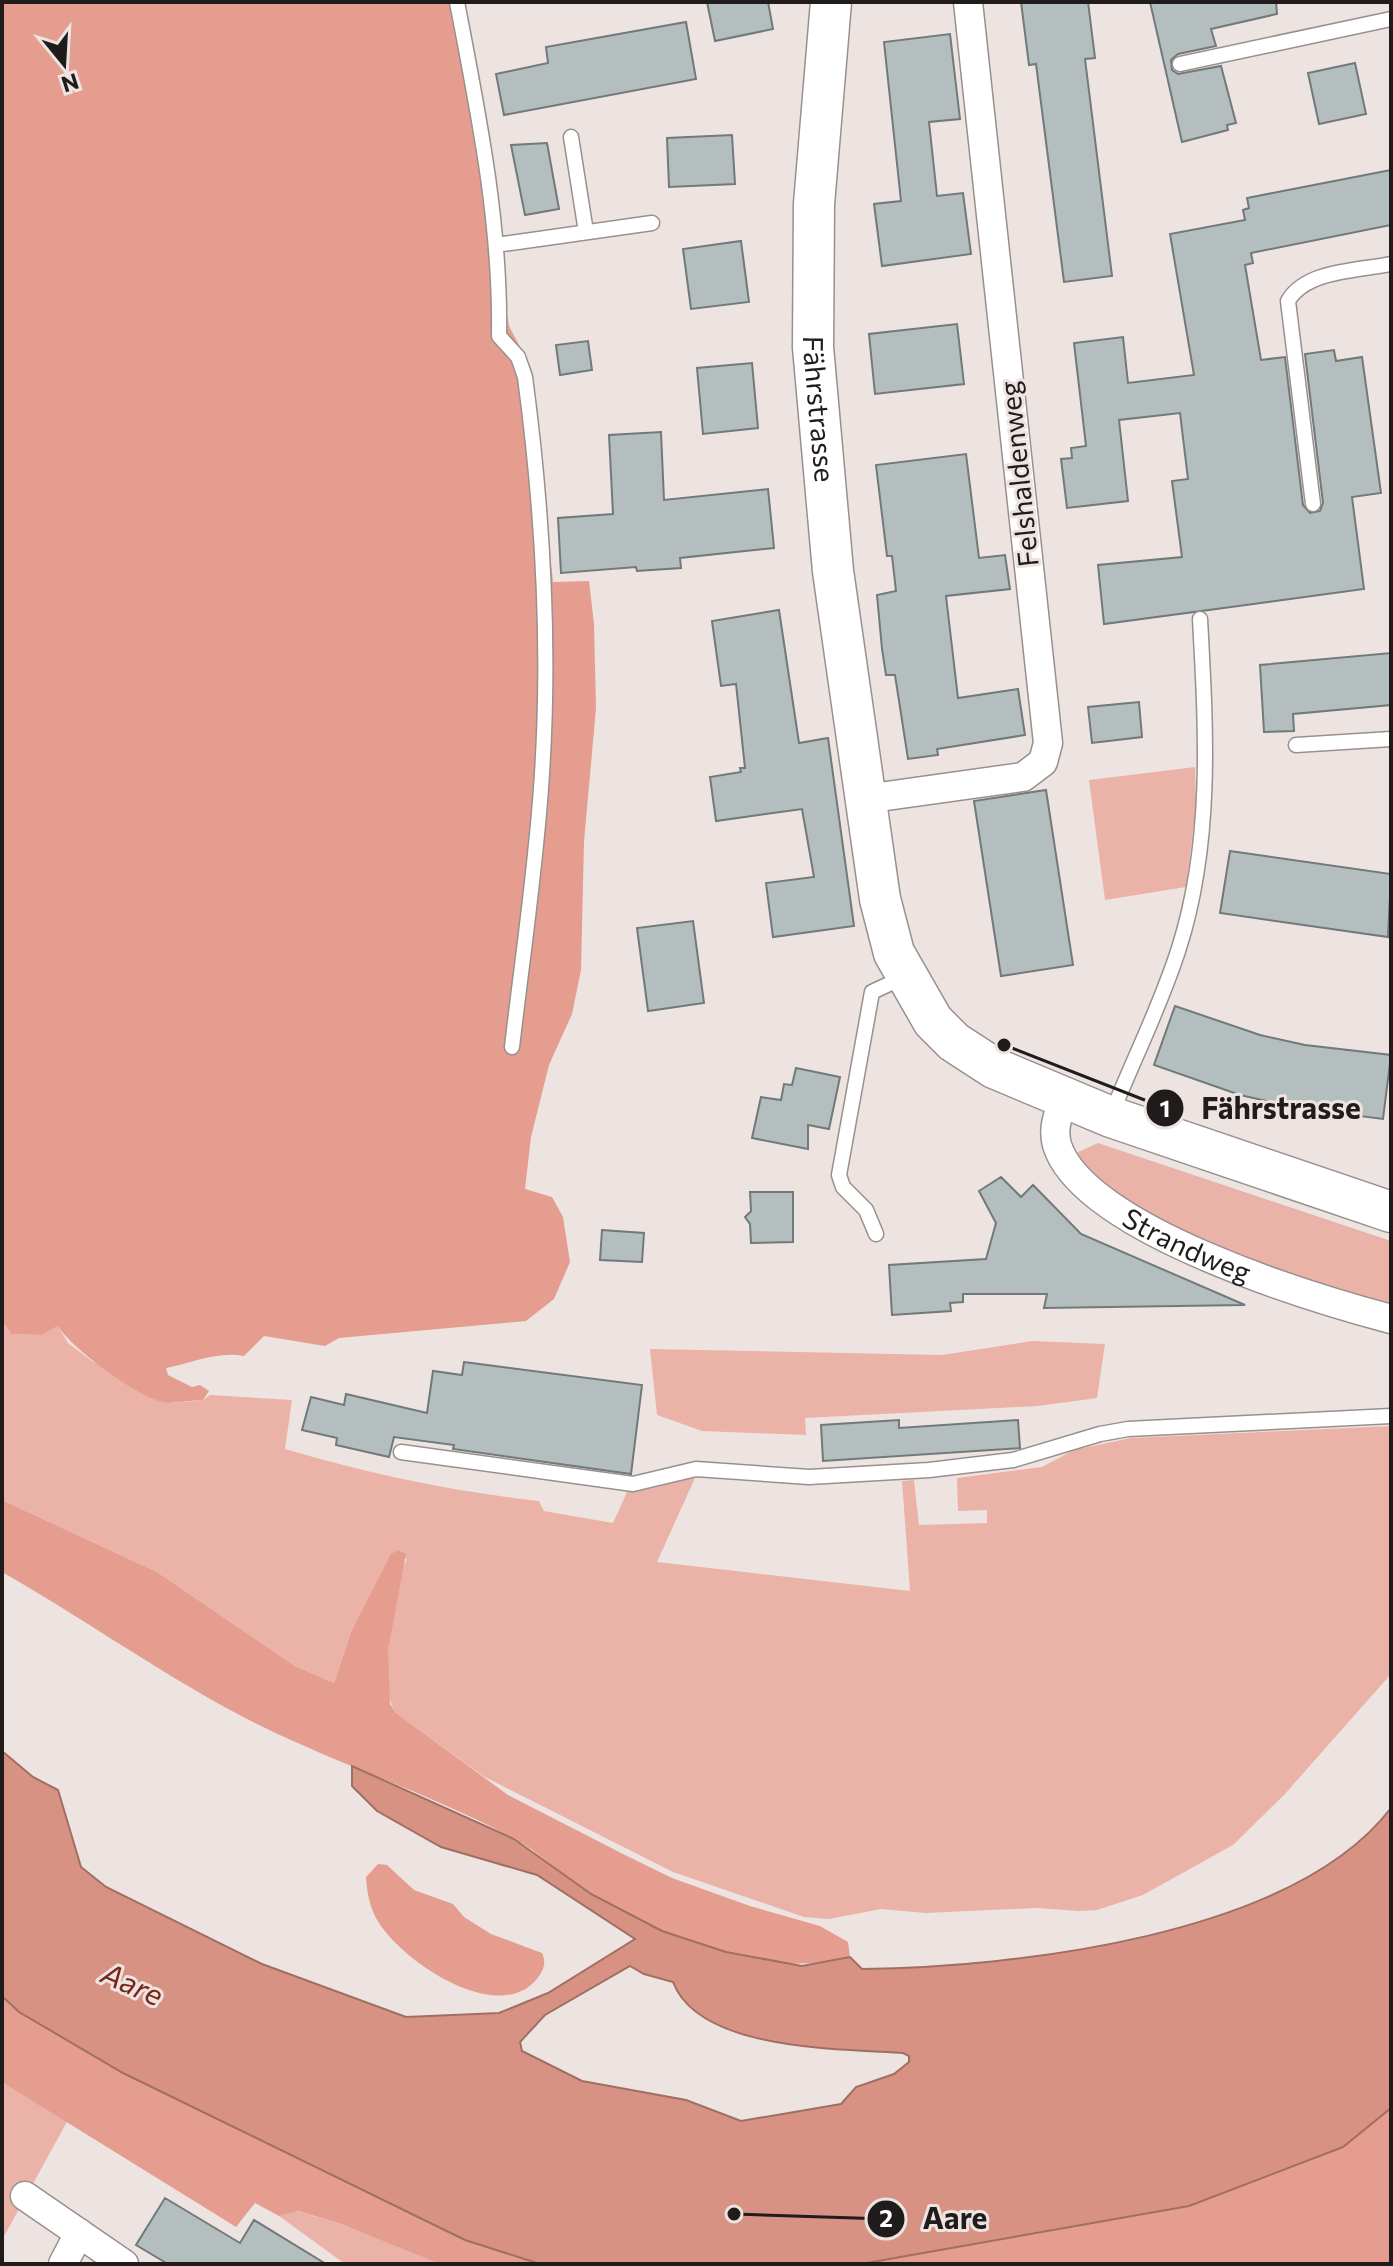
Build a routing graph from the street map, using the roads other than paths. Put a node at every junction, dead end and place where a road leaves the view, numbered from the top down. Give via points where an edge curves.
1 (457, 2) edge
2 (831, 2) edge
3 (968, 2) edge
4 (1391, 19) edge
5 (1180, 64) dead end
6 (571, 137) dead end
7 (652, 223) dead end
8 (586, 232) junction
9 (496, 245) junction
10 (1391, 264) edge
11 (1313, 504) dead end
12 (1200, 619) dead end
13 (1391, 739) edge
14 (1296, 745) dead end
15 (865, 799) junction
16 (905, 977) junction
17 (512, 1047) dead end
18 (1064, 1097) junction
19 (1111, 1117) junction
20 (1391, 1212) edge
21 (876, 1234) dead end
22 (1391, 1319) edge
23 (1391, 1416) edge
24 (401, 1452) dead end
25 (25, 2196) dead end
26 (79, 2233) junction
27 (63, 2264) edge
28 (124, 2264) edge

1 - 9 lane
2 - 15 street, Fährstrasse via 814,204 813,347 833,571
3 - 15 street, Felshaldenweg via 1048,743 1043,762 1023,777
4 - 5 lane
6 - 8 lane
7 - 8 lane
8 - 9 lane
9 - 17 lane via 499,336 523,366 529,410 545,654 541,789
10 - 11 lane via 1310,280 1295,288 1288,301
12 - 19 lane via 1205,790 1197,872 1165,989
13 - 14 lane
15 - 16 street, Fährstrasse via 886,929
16 - 18 street, Fährstrasse via 921,1006 954,1042 1016,1079
16 - 21 lane via 872,992 839,1175 843,1187 866,1210
18 - 19 street, Fährstrasse
18 - 22 street, Strandweg via 1055,1125 1058,1148 1079,1176 1111,1203 1205,1259
19 - 20 street, Fährstrasse
23 - 24 lane via 1128,1429 1013,1460 848,1477 696,1469 633,1484
25 - 26 street
26 - 27 street
26 - 28 street

